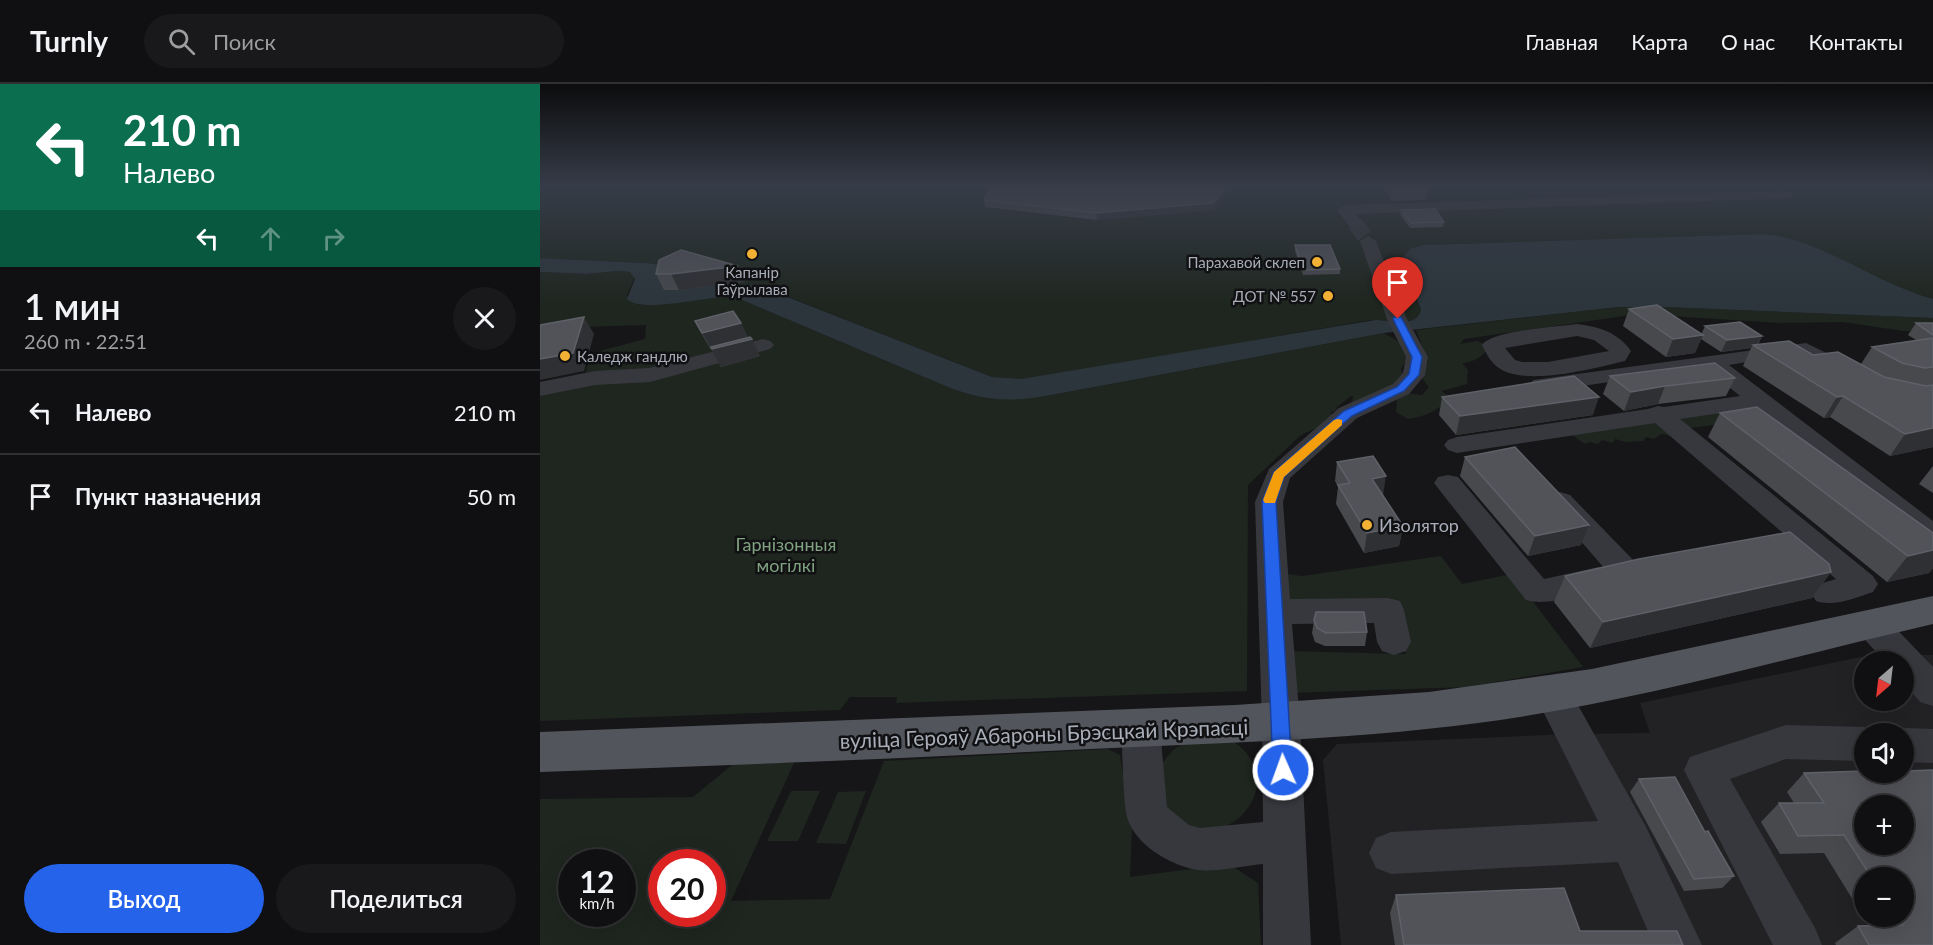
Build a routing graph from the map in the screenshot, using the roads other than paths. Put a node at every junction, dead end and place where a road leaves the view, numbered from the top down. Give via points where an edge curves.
1 (1368, 241) tunnel mouth
2 (763, 345) dead end
3 (1710, 361) junction
4 (1557, 377) junction
5 (1871, 385) edge
6 (540, 389) edge
7 (1512, 390) edge
8 (1761, 400) junction
9 (1658, 413) junction
10 (1616, 420) junction
11 (1502, 438) junction
12 (1456, 445) dead end
13 (1448, 483) dead end
14 (1933, 536) edge
15 (1808, 539) junction
16 (1740, 551) edge
17 (1827, 593) edge
18 (1933, 610) edge
19 (1275, 612) junction
20 (1870, 623) junction
21 (1394, 642) dead end
22 (1933, 691) edge
23 (1552, 693) junction
24 (1281, 723) junction
25 (1141, 728) junction
26 (1854, 744) edge
27 (1914, 745) edge
28 (1933, 746) edge
29 (540, 752) edge
30 (1630, 840) junction
31 (1285, 841) junction
32 (1391, 853) dead end
33 (1287, 945) edge
34 (1678, 945) edge
35 (1798, 945) edge

1 - 19 street via 1417,357 1414,375 1401,389 1348,413 1278,475 1269,502
2 - 6 street via 650,375 595,378
3 - 4 street
3 - 5 street via 1806,349
3 - 8 street
4 - 4 street via 1617,356 1620,351 1595,332 1577,330 1493,345 1498,357 1510,366
4 - 7 street
4 - 10 street
8 - 9 street
8 - 14 street
9 - 10 street
9 - 15 street
10 - 11 street
11 - 12 street
11 - 13 street via 1637,570 1538,592
15 - 16 street
15 - 17 street via 1862,584
18 - 20 main road, вуліца Герояў Абароны Брэсцкай Крэпасці
19 - 21 street via 1388,610
19 - 24 street
20 - 22 street
20 - 23 main road, вуліца Герояў Абароны Брэсцкай Крэпасці via 1694,666
23 - 24 main road, вуліца Герояў Абароны Брэсцкай Крэпасці via 1477,705
23 - 30 street
24 - 25 main road, вуліца Герояў Абароны Брэсцкай Крэпасці
24 - 31 street
25 - 29 main road, вуліца Герояў Абароны Брэсцкай Крэпасці
25 - 31 street via 1148,817 1178,844 1212,849
26 - 35 street via 1786,742 1704,770
27 - 28 street
30 - 32 street
30 - 34 street
31 - 33 street

